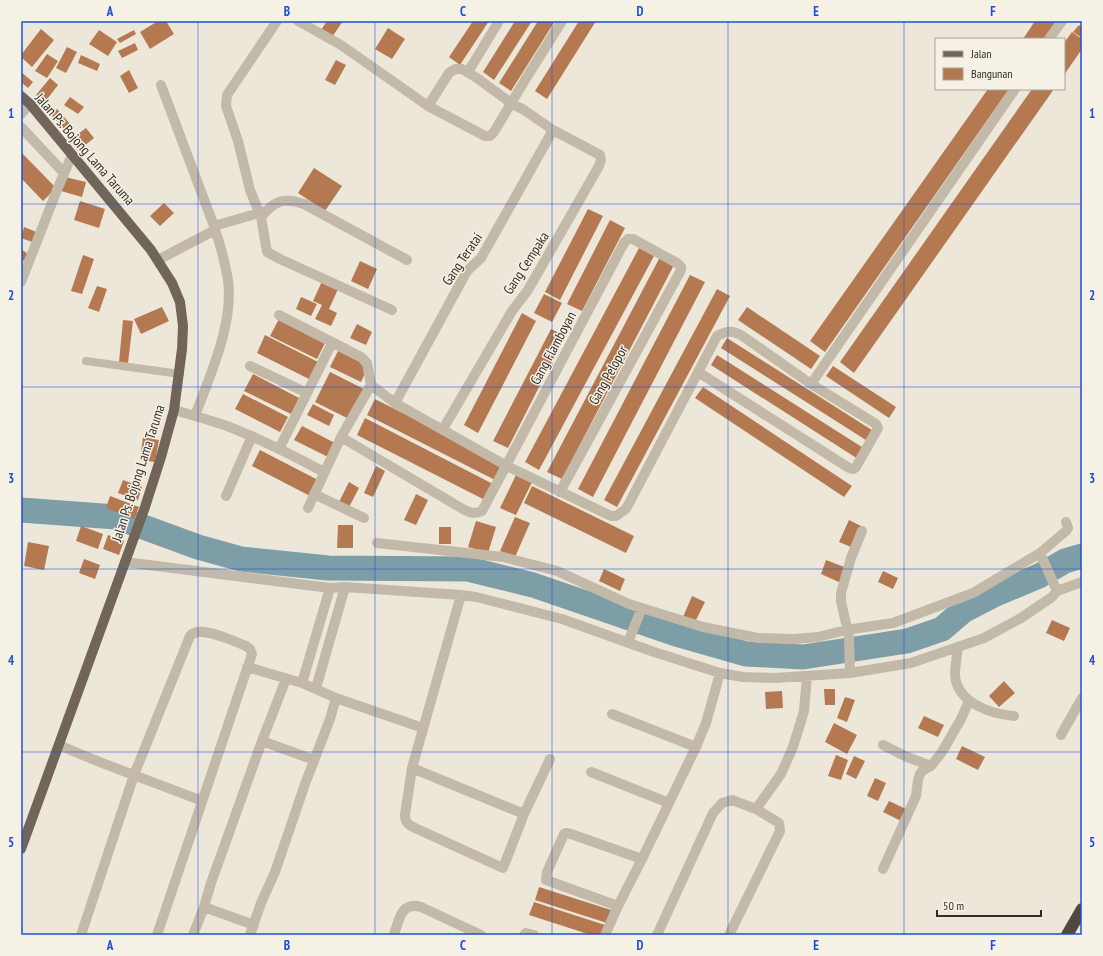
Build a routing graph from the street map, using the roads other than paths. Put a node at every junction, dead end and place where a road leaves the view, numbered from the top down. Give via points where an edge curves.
1 (277, 21) edge
2 (298, 21) edge
3 (499, 21) edge
4 (562, 21) edge
5 (1062, 21) edge
6 (1050, 38) edge
7 (468, 72) junction
8 (161, 85) dead end
9 (1014, 90) edge
10 (21, 96) edge
11 (511, 103) junction
12 (30, 104) junction
13 (428, 106) junction
14 (21, 114) edge
15 (21, 127) edge
16 (553, 130) junction
17 (72, 155) junction
18 (64, 173) junction
19 (260, 215) junction
20 (214, 228) junction
21 (624, 243) joint
22 (158, 260) junction
23 (407, 260) dead end
24 (21, 282) edge
25 (392, 310) dead end
26 (279, 315) dead end
27 (332, 343) junction
28 (86, 361) dead end
29 (250, 366) dead end
30 (698, 372) junction
31 (180, 374) junction
32 (812, 384) junction
33 (371, 385) junction
34 (308, 393) junction
35 (395, 403) junction
36 (174, 410) junction
37 (195, 416) junction
38 (443, 429) junction
39 (252, 436) junction
40 (341, 437) junction
41 (279, 449) junction
42 (507, 466) junction
43 (324, 472) junction
44 (560, 492) junction
45 (314, 494) junction
46 (226, 496) dead end
47 (308, 508) dead end
48 (364, 518) dead end
49 (1066, 522) dead end
50 (862, 531) dead end
51 (377, 543) dead end
52 (1042, 556) junction
53 (125, 562) junction
54 (1082, 582) edge
55 (345, 587) junction
56 (330, 588) junction
57 (1057, 591) junction
58 (461, 595) junction
59 (641, 610) junction
60 (847, 633) junction
61 (628, 642) junction
62 (958, 647) junction
63 (247, 667) junction
64 (720, 673) junction
65 (850, 673) junction
66 (807, 676) junction
67 (286, 679) junction
68 (302, 683) junction
69 (316, 688) junction
70 (336, 698) junction
71 (1082, 698) edge
72 (969, 701) junction
73 (612, 714) dead end
74 (1014, 716) dead end
75 (423, 728) junction
76 (1061, 735) dead end
77 (262, 741) junction
78 (59, 745) junction
79 (883, 745) dead end
80 (696, 747) junction
81 (550, 759) dead end
82 (314, 760) junction
83 (931, 766) junction
84 (412, 768) junction
85 (592, 772) dead end
86 (134, 775) junction
87 (202, 801) junction
88 (669, 803) junction
89 (756, 809) junction
90 (524, 814) junction
91 (21, 849) edge
92 (642, 859) junction
93 (882, 869) dead end
94 (618, 906) junction
95 (204, 907) junction
96 (1082, 909) edge
97 (254, 925) junction
98 (81, 935) edge
99 (157, 935) edge
100 (193, 935) edge
101 (250, 935) edge
102 (394, 935) edge
103 (481, 935) edge
104 (524, 935) edge
105 (534, 935) edge
106 (605, 935) edge
107 (658, 935) edge
108 (729, 935) edge
109 (1067, 935) edge

1 - 19 street via 226,100 250,190
2 - 13 street via 341,45
3 - 7 street
4 - 11 street
5 - 6 street
7 - 11 street
7 - 13 street via 455,69 449,73
8 - 20 street
9 - 32 street
10 - 12 main road, Jalan Ps. Bojong Lama Taruma
11 - 13 street via 490,136 485,136
11 - 16 street
12 - 14 street
12 - 17 main road, Jalan Ps. Bojong Lama Taruma
15 - 18 street
16 - 35 street, Gang Teratai via 481,258 467,271
16 - 38 street, Gang Cempaka via 600,154 599,166 528,290 512,311
17 - 18 street
17 - 22 main road, Jalan Ps. Bojong Lama Taruma
18 - 24 street
19 - 20 street
19 - 23 street via 276,203 292,200 304,204
19 - 25 street via 267,252
20 - 22 street
20 - 37 street via 228,280 226,325
21 - 42 street, Gang Flamboyan
21 - 44 street, Gang Pelopor via 628,239 633,239 676,263 681,267 680,272
22 - 31 main road, Jalan Ps. Bojong Lama Taruma via 180,302 183,326
26 - 27 street
27 - 33 street via 361,357 367,363
27 - 34 street
28 - 31 lane
29 - 34 street
30 - 32 street via 717,336 729,331 741,335
30 - 32 street via 853,469 878,428 876,424
30 - 44 street via 626,509 616,516 611,516
31 - 36 main road, Jalan Ps. Bojong Lama Taruma
33 - 35 street
33 - 40 street
34 - 41 street
35 - 38 street
36 - 37 street
36 - 53 main road, Jalan Ps. Bojong Lama Taruma via 145,507
37 - 39 street
38 - 42 street
39 - 41 street
39 - 46 street
40 - 42 street, Gang Flamboyan via 470,513 482,511
40 - 43 street
41 - 43 street
42 - 44 street
43 - 45 street
45 - 47 street
45 - 48 street
49 - 52 street via 1066,531
50 - 60 street via 841,593
51 - 59 street via 503,557 557,571
52 - 57 street
52 - 60 street via 973,593 893,623
53 - 56 street
53 - 78 main road, Jalan Ps. Bojong Lama Taruma
54 - 57 street
55 - 56 street
55 - 58 street
55 - 69 street
56 - 68 street
57 - 62 street via 1021,618 984,638
58 - 61 street via 562,618
58 - 75 street
59 - 60 street via 703,627 758,638 818,637
59 - 61 street
60 - 65 street
61 - 64 street
62 - 65 street via 911,663
62 - 72 street via 956,683 960,692
63 - 67 street
63 - 86 street via 251,651 246,646 208,632 193,632
63 - 87 street
64 - 66 street via 743,677
64 - 80 street via 706,723
65 - 66 street
66 - 89 street via 804,710 793,747 781,774
67 - 68 street
67 - 77 street
68 - 69 street
69 - 70 street
70 - 75 street
70 - 82 street
71 - 76 street
72 - 74 street via 990,712
72 - 83 street via 942,752
73 - 80 street
75 - 84 street
77 - 82 street
77 - 95 street
78 - 86 street via 106,766
78 - 91 main road, Jalan Ps. Bojong Lama Taruma
79 - 83 street
80 - 88 street
81 - 90 street
82 - 97 street
83 - 93 street via 920,774 916,796
84 - 90 street
84 - 90 street via 405,815 408,825 502,869
85 - 88 street
86 - 87 street
86 - 98 street
87 - 99 street
88 - 92 street
89 - 107 street via 732,800 722,803 713,813
89 - 108 street via 779,823 780,831
92 - 94 street
92 - 94 street via 564,834 546,880
94 - 106 street
95 - 97 street
95 - 100 street
96 - 109 highway
97 - 101 street
102 - 103 street via 404,908 413,905
104 - 105 street

